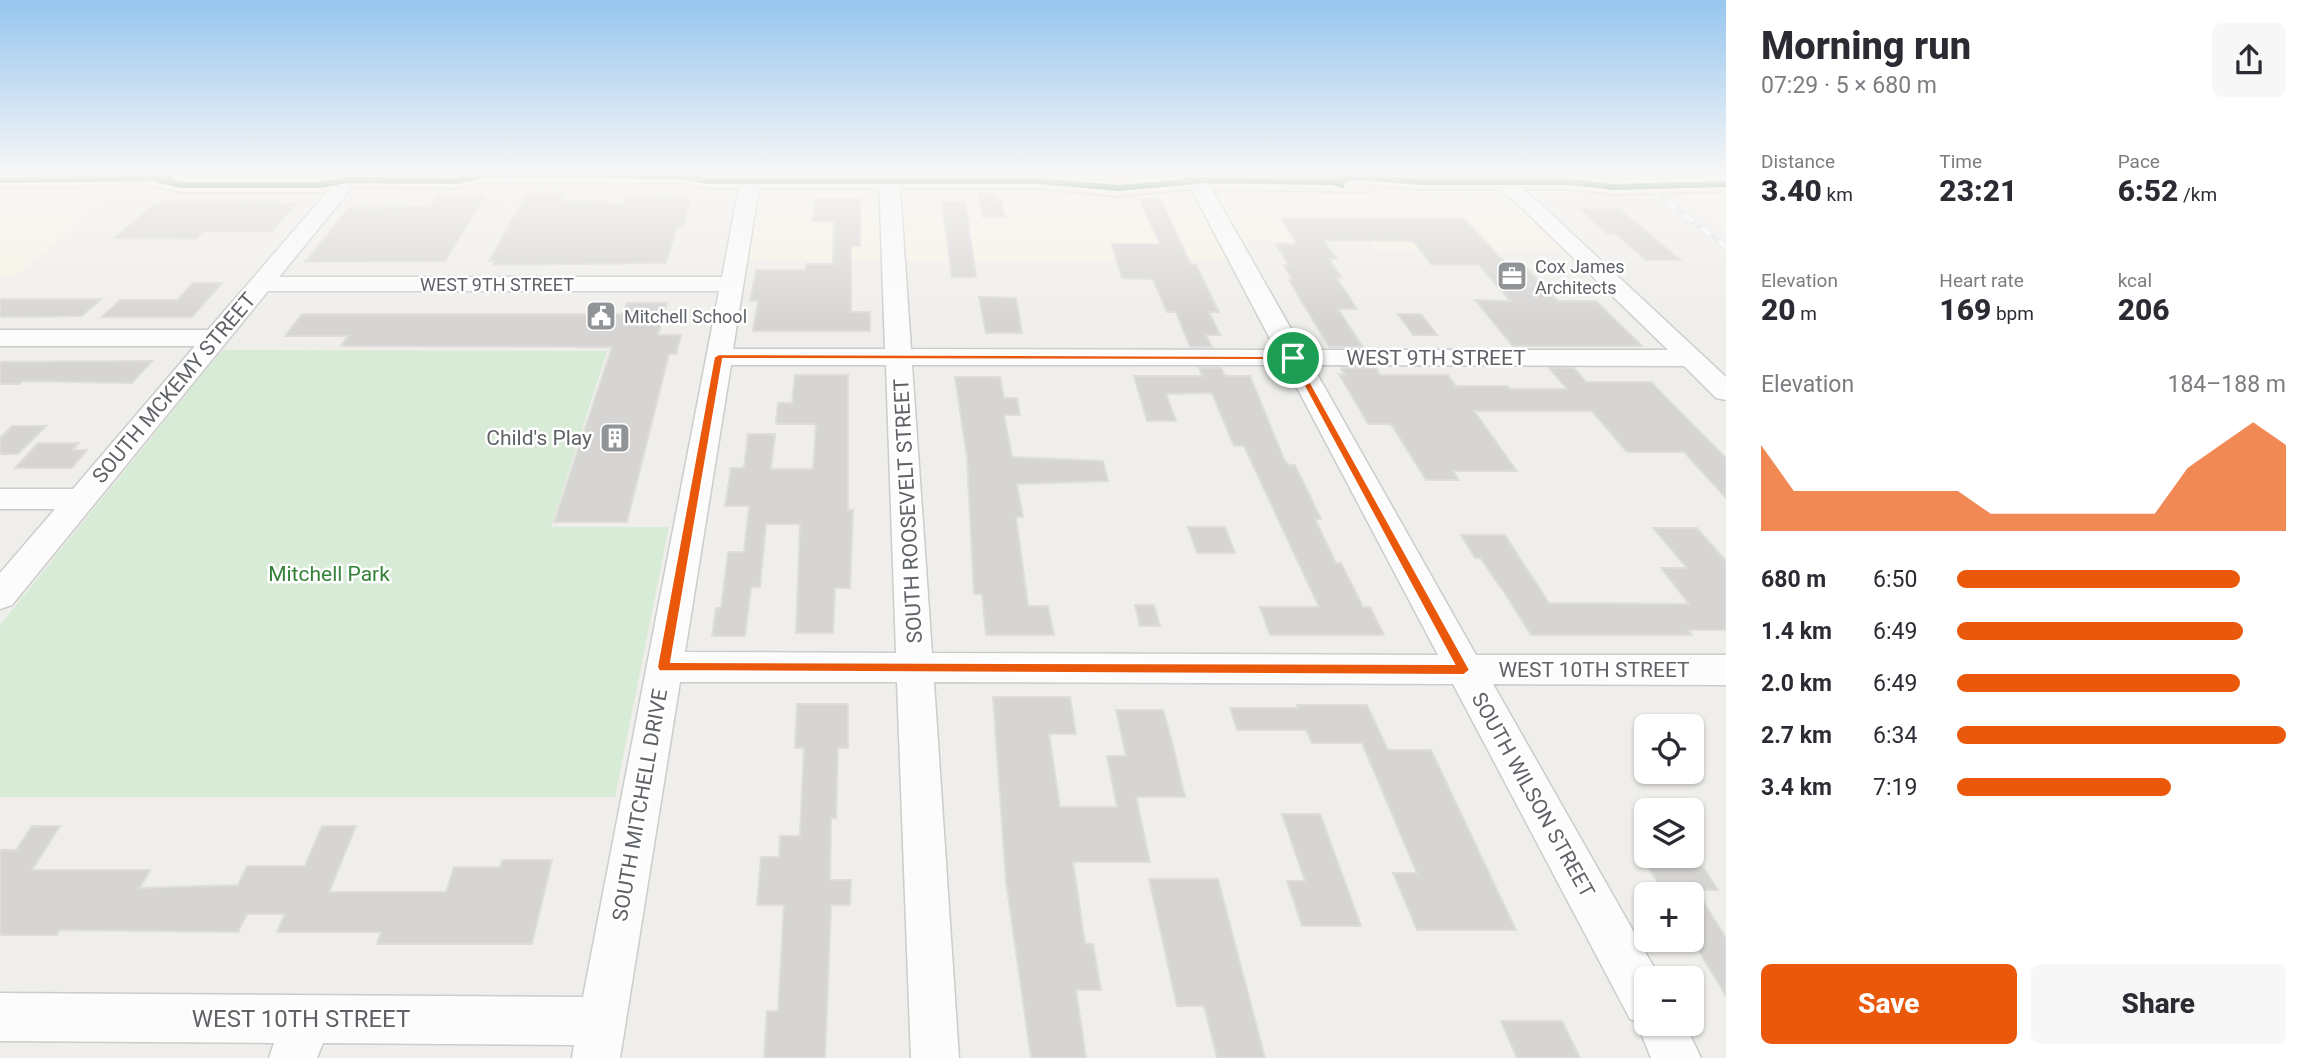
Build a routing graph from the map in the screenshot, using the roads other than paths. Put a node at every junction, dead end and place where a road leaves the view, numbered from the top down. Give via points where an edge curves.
1 (312, 223) edge
2 (743, 223) edge
3 (892, 223) edge
4 (1220, 223) edge
5 (1549, 223) edge
6 (262, 284) junction
7 (732, 284) junction
8 (0, 338) edge
9 (216, 338) junction
10 (719, 357) junction
11 (900, 357) junction
12 (1293, 358) junction
13 (1690, 358) junction
14 (1726, 392) edge
15 (0, 499) edge
16 (81, 499) junction
17 (0, 596) edge
18 (664, 667) junction
19 (916, 667) junction
20 (1464, 670) junction
21 (1726, 670) edge
22 (1634, 978) edge
23 (0, 1017) edge
24 (1665, 1036) edge
25 (300, 1038) edge
26 (599, 1039) edge
27 (935, 1058) edge
28 (1677, 1058) edge

1 - 6 street, SOUTH MCKEMY STREET
2 - 7 street, SOUTH MITCHELL DRIVE
3 - 11 street, SOUTH ROOSEVELT STREET
4 - 12 street, SOUTH WILSON STREET
5 - 13 street
6 - 7 street, WEST 9TH STREET
6 - 9 street, SOUTH MCKEMY STREET
7 - 10 street, SOUTH MITCHELL DRIVE
8 - 9 street
9 - 16 street, SOUTH MCKEMY STREET
10 - 11 street, WEST 9TH STREET
10 - 18 street, SOUTH MITCHELL DRIVE
11 - 12 street, WEST 9TH STREET
11 - 19 street, SOUTH ROOSEVELT STREET
12 - 13 street, WEST 9TH STREET
12 - 20 street, SOUTH WILSON STREET
13 - 14 street
15 - 16 street
16 - 17 street, SOUTH MCKEMY STREET
18 - 19 street, WEST 10TH STREET
18 - 26 street, SOUTH MITCHELL DRIVE
19 - 20 street, WEST 10TH STREET
19 - 27 street, SOUTH ROOSEVELT STREET
20 - 21 street, WEST 10TH STREET
20 - 22 street, SOUTH WILSON STREET
23 - 25 street, WEST 10TH STREET
24 - 28 street
25 - 26 street, WEST 10TH STREET

